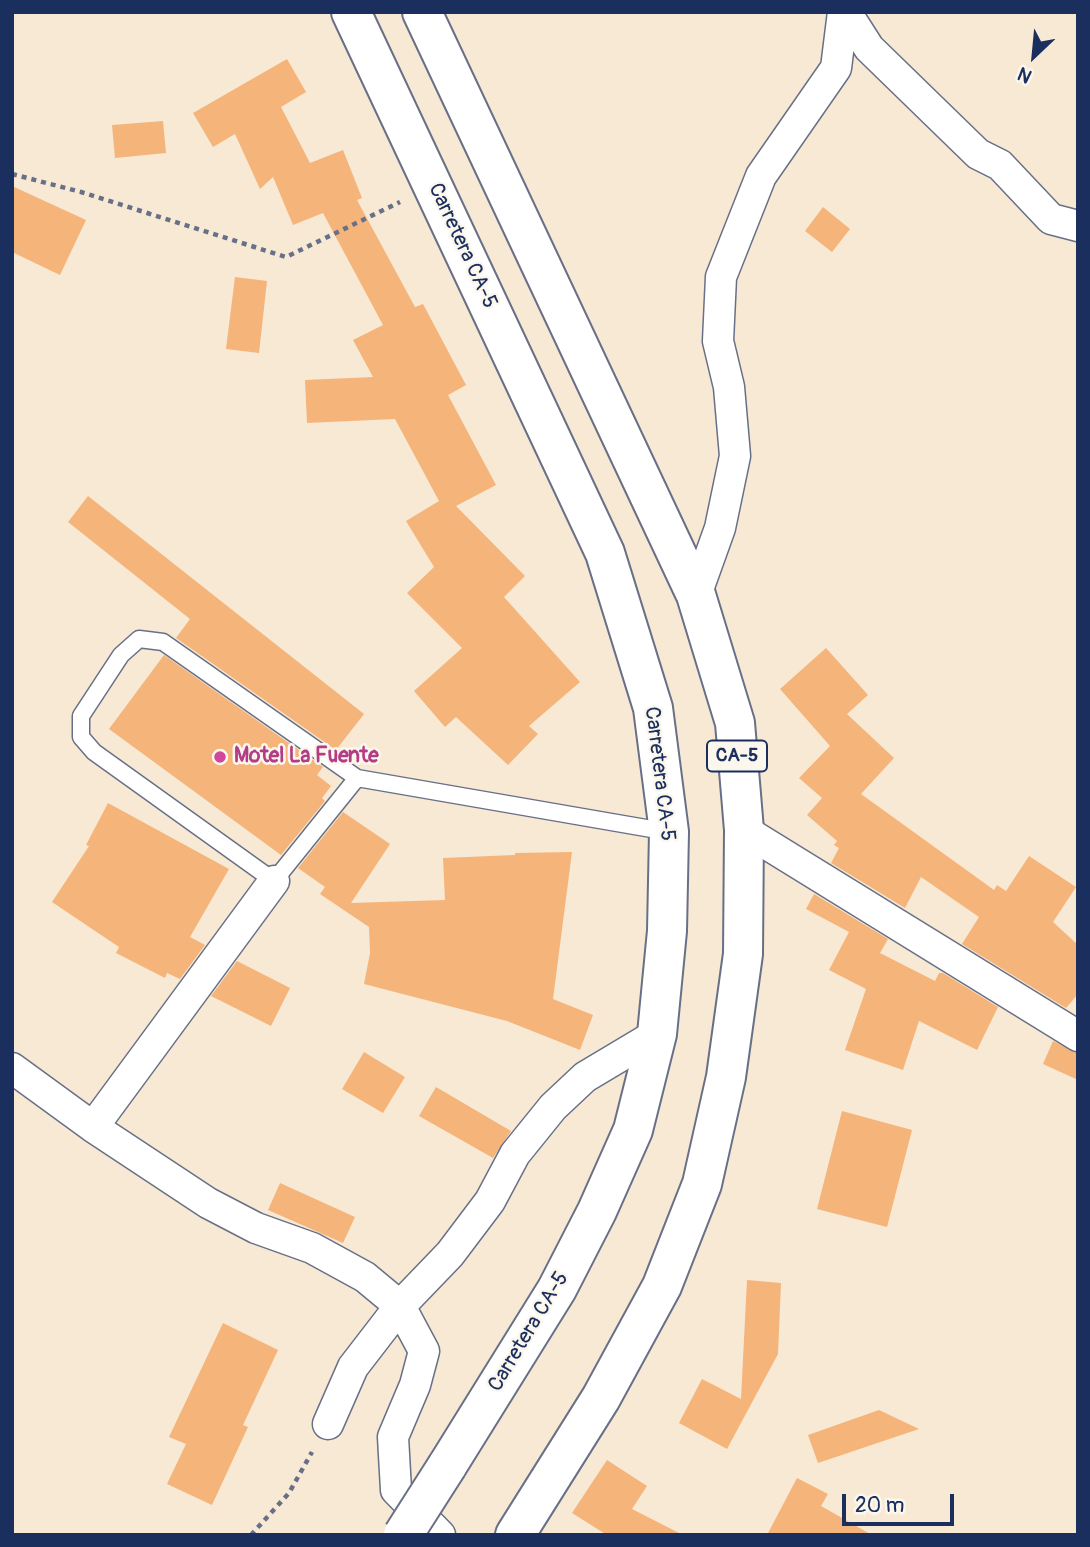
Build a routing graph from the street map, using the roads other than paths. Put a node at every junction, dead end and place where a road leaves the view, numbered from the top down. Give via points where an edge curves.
1 (351, 12) edge
2 (422, 12) edge
3 (844, 12) edge
4 (1078, 226) edge
5 (696, 595) junction
6 (357, 778) junction
7 (744, 830) junction
8 (670, 832) junction
9 (275, 881) junction
10 (657, 1034) junction
11 (1078, 1036) edge
12 (12, 1068) edge
13 (93, 1127) junction
14 (400, 1307) junction
15 (328, 1424) road end
16 (521, 1526) edge
17 (403, 1535) edge
18 (440, 1535) edge

1 - 8 highway, Carretera CA-5 via 605,553 653,708
2 - 5 highway, CA-5
3 - 4 street via 869,48 978,154 1000,165 1051,219
3 - 5 street via 836,68 761,176 721,277 718,341 729,387 735,456 720,528
5 - 7 highway, CA-5 via 735,723
6 - 8 lane
6 - 9 lane
6 - 9 lane via 163,642 139,639 121,655 81,716 81,737 94,752
7 - 11 street
7 - 16 highway, CA-5 via 743,954 726,1077 702,1184 662,1286 601,1398
8 - 10 highway, Carretera CA-5
9 - 13 street
10 - 14 street via 585,1077 553,1107 515,1154 490,1201 450,1254
10 - 17 highway, Carretera CA-5, bridge via 633,1130 597,1211 557,1289
12 - 13 street
13 - 14 street via 208,1203 256,1228 312,1248 365,1277
14 - 15 street via 354,1367
14 - 18 street via 424,1351 393,1437 396,1490

